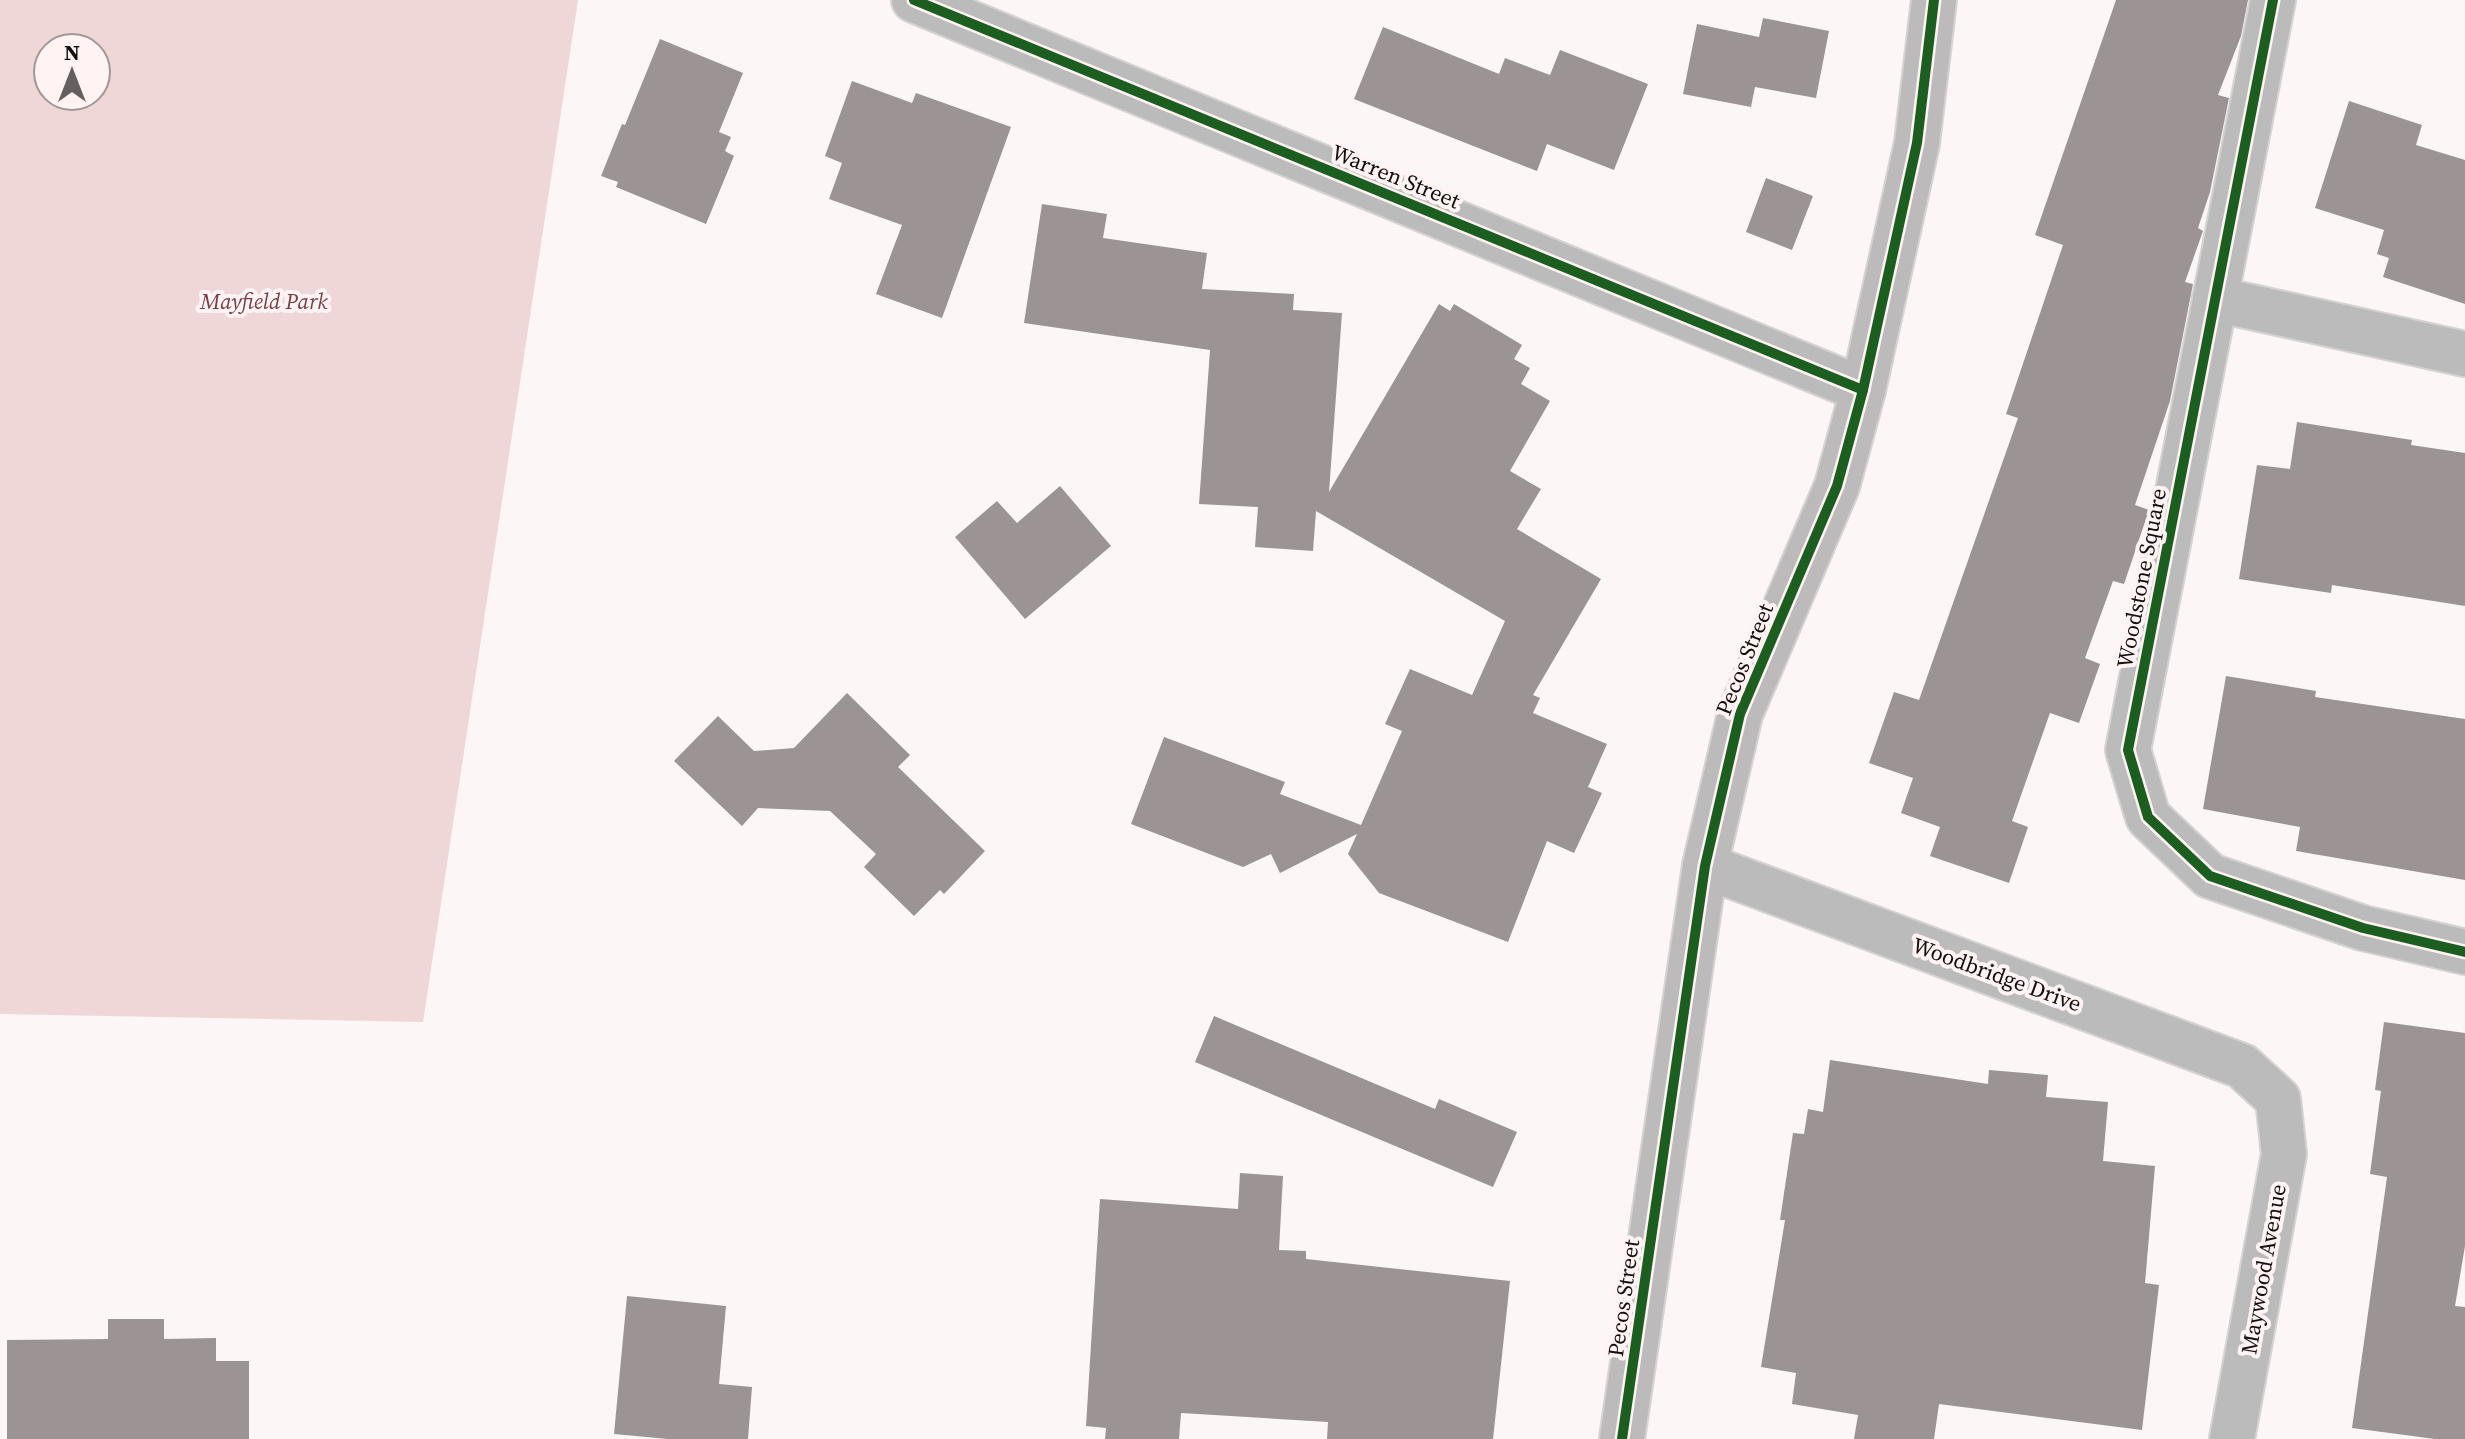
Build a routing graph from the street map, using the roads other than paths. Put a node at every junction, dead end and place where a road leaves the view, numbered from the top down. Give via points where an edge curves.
1 (914, 0) edge
2 (1934, 0) edge
3 (2273, 0) edge
4 (2215, 299) junction
5 (2465, 354) edge
6 (1863, 390) junction
7 (1705, 866) junction
8 (2465, 952) edge
9 (2278, 1099) joint
10 (1622, 1439) edge
11 (2232, 1439) edge

1 - 6 street, Warren Street
2 - 6 street, Pecos Street via 1917,143
3 - 4 street, Woodstone Square
4 - 5 street
4 - 8 street, Woodstone Square via 2128,750 2148,817 2210,876 2363,928
6 - 7 street, Pecos Street via 1837,486 1740,714
7 - 9 street, Woodbridge Drive via 2242,1066
7 - 10 street, Pecos Street
9 - 11 street, Maywood Avenue via 2284,1154

